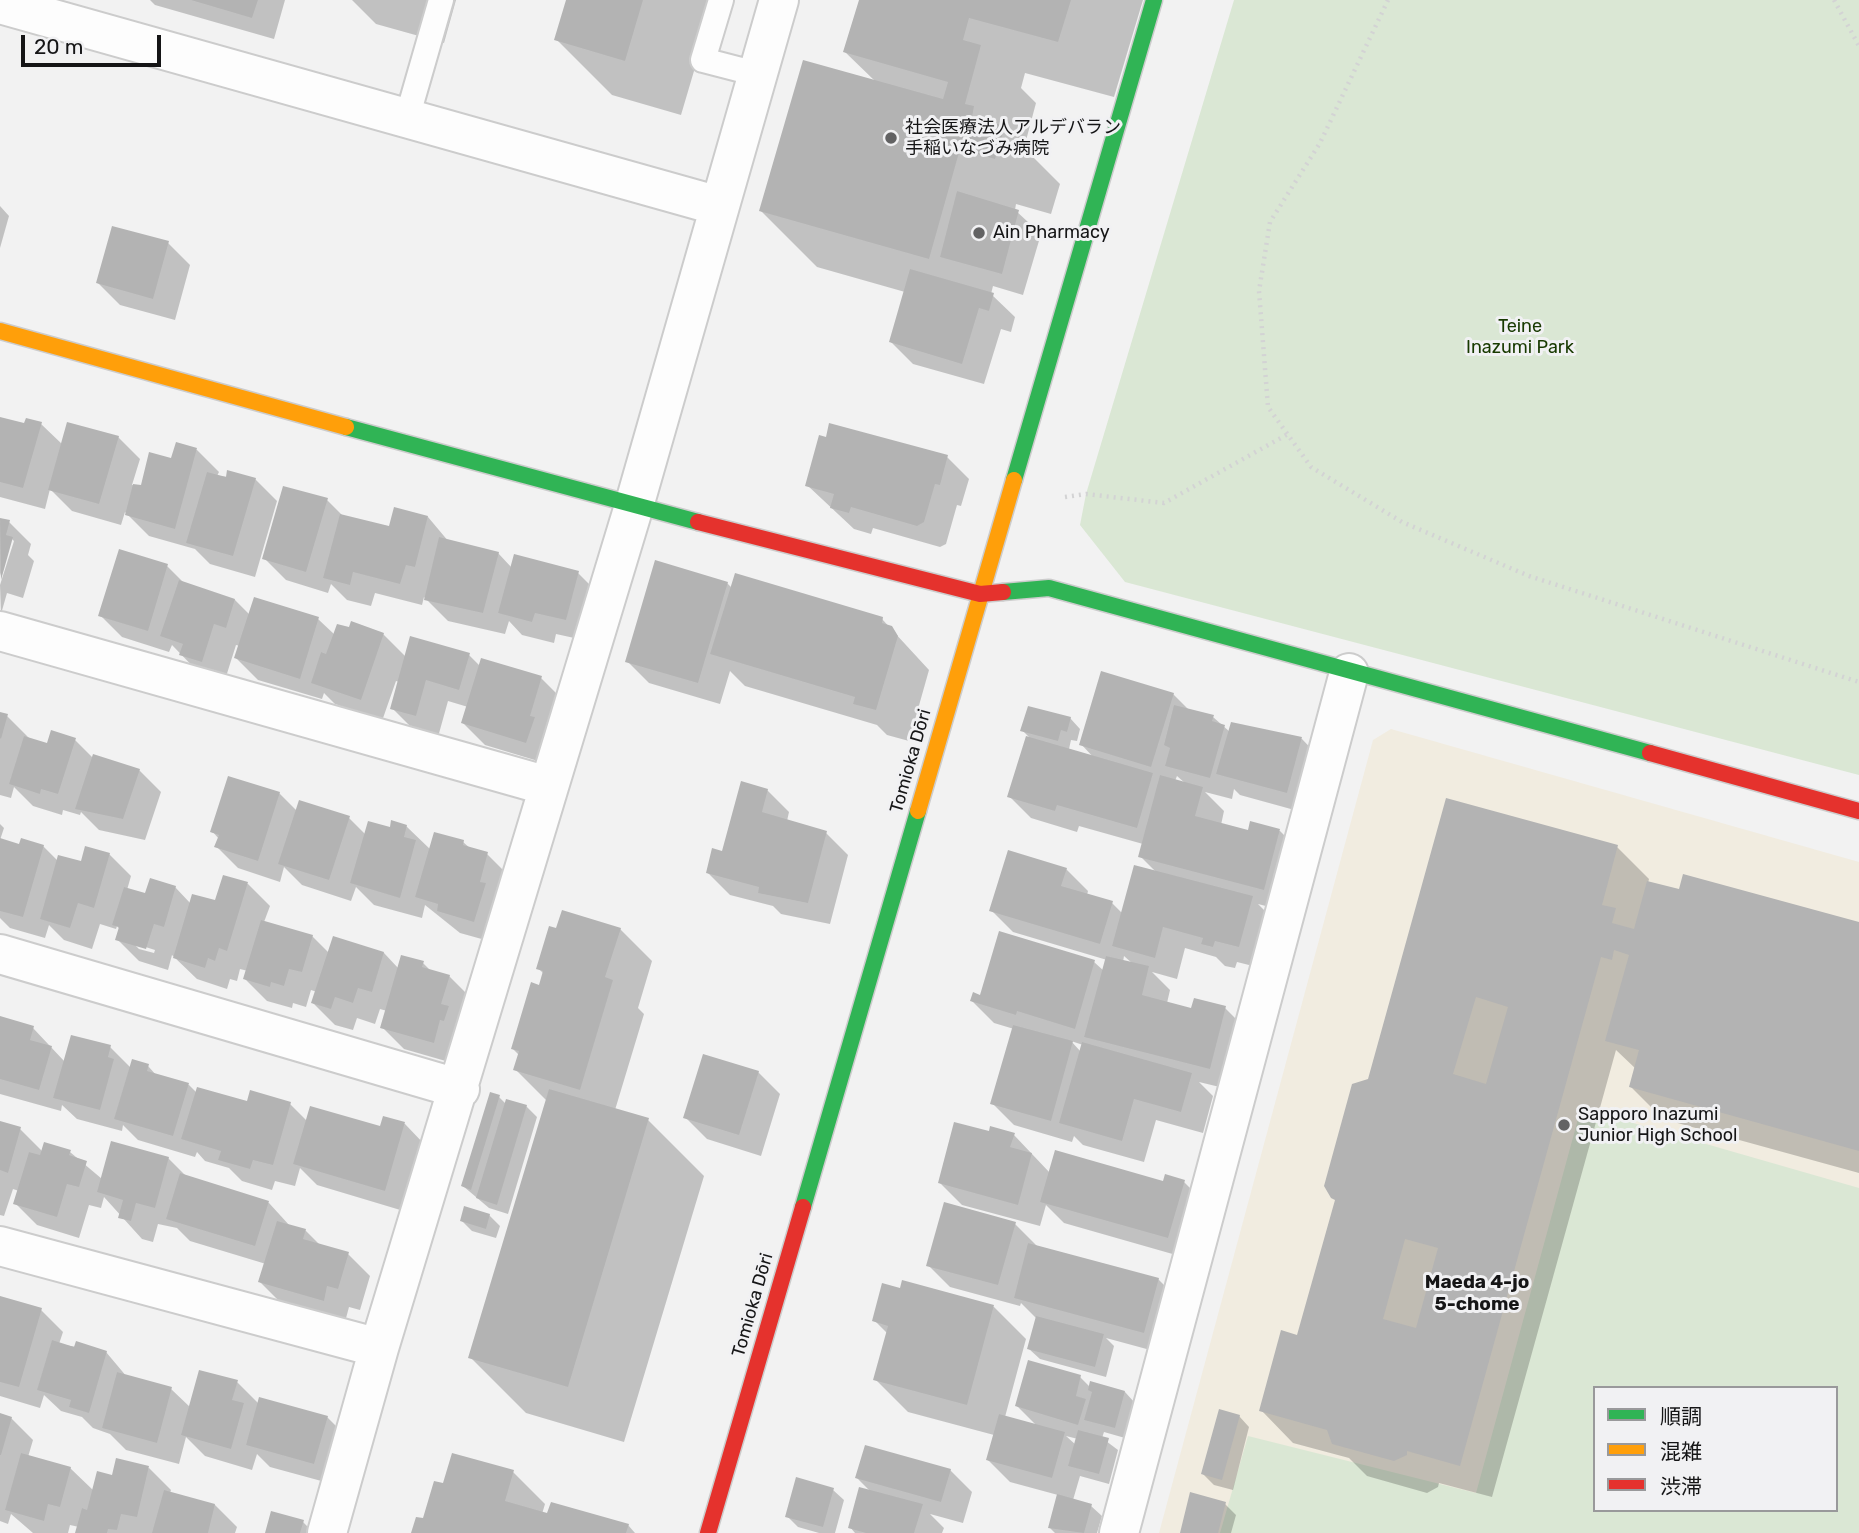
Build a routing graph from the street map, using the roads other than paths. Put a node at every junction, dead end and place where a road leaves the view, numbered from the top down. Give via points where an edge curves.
1 (441, 0) edge
2 (721, 0) edge
3 (779, 0) edge
4 (1154, 0) edge
5 (15, 4) edge
6 (757, 74) junction
7 (407, 118) junction
8 (719, 206) junction
9 (0, 331) edge
10 (634, 506) junction
11 (980, 594) junction
12 (0, 631) edge
13 (1349, 673) junction
14 (548, 786) junction
15 (1859, 811) edge
16 (0, 954) edge
17 (460, 1089) junction
18 (0, 1246) edge
19 (379, 1348) junction
20 (327, 1533) edge
21 (708, 1533) edge
22 (1119, 1533) edge

1 - 7 lane
2 - 6 lane via 703,60
3 - 6 street
4 - 11 street, Tomioka Dōri
5 - 7 street
6 - 8 street
7 - 8 street
8 - 10 street
9 - 10 street
10 - 11 street
10 - 14 street
11 - 13 street via 1049,588
11 - 21 street, Tomioka Dōri
12 - 14 street
13 - 15 street
13 - 22 street
14 - 17 street
16 - 17 street
17 - 19 street
18 - 19 street
19 - 20 street

